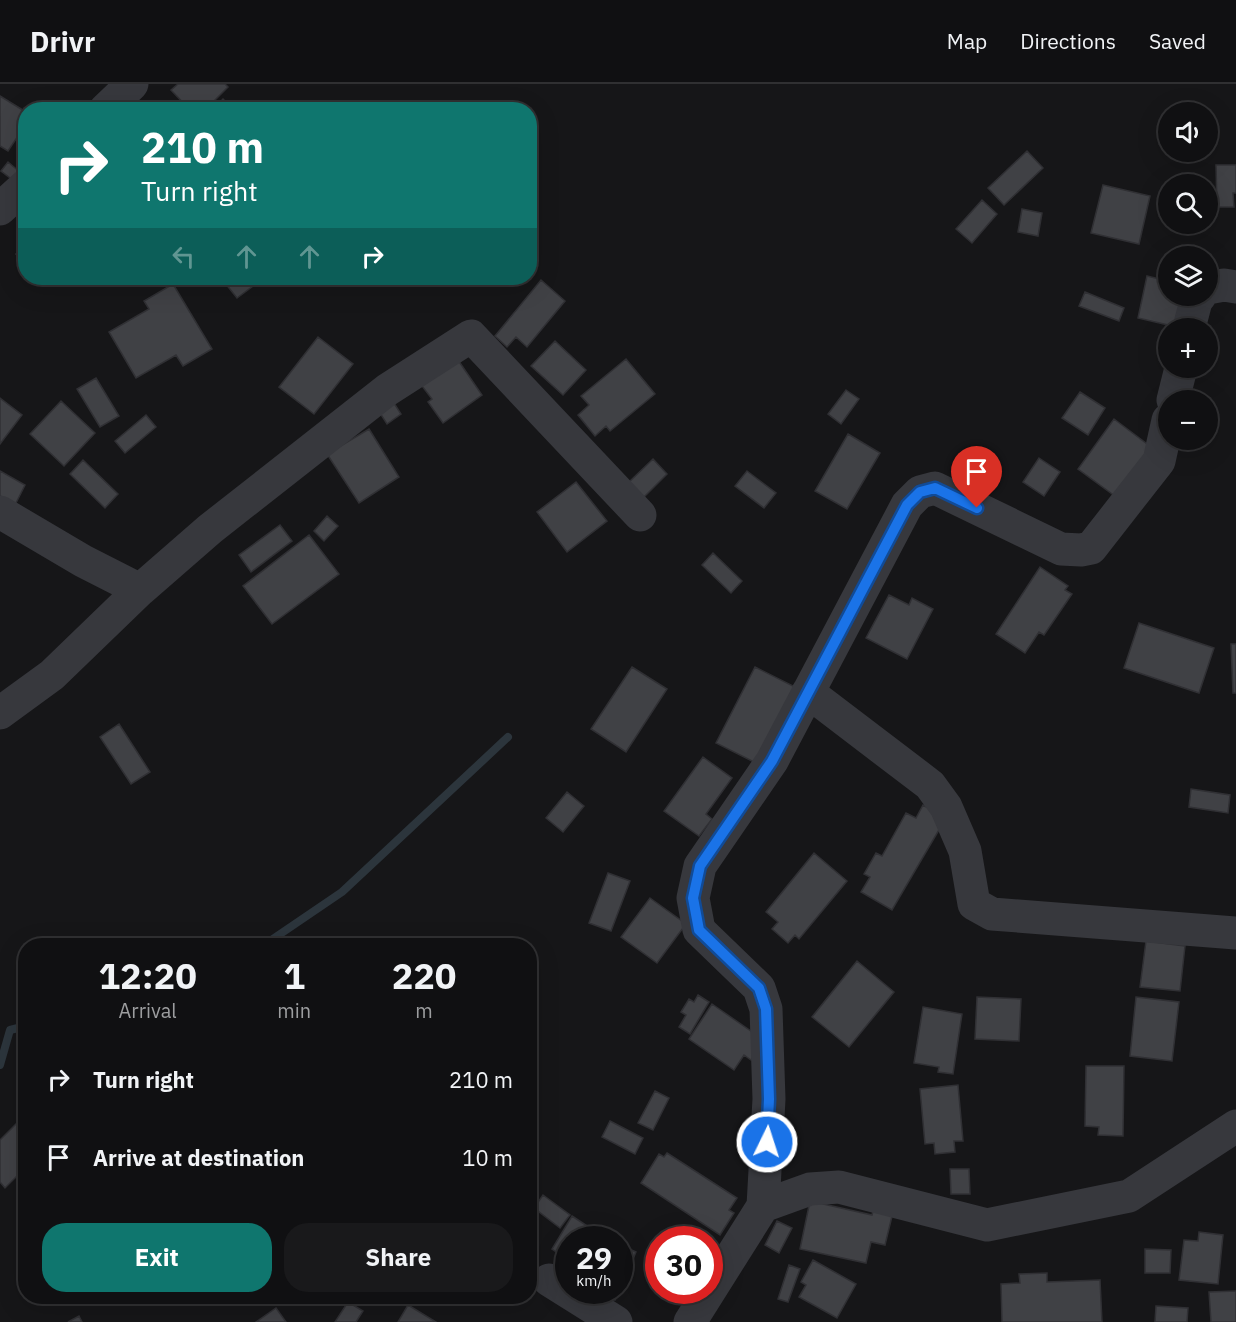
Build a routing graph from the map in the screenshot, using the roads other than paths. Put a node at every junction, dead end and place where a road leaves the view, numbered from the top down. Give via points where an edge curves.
1 (132, 84) edge
2 (113, 102) edge
3 (18, 192) edge
4 (0, 209) edge
5 (1218, 286) edge
6 (1236, 287) edge
7 (1162, 450) edge
8 (0, 512) edge
9 (640, 515) dead end
10 (140, 590) junction
11 (808, 692) junction
12 (0, 713) edge
13 (1236, 933) edge
14 (1236, 1126) edge
15 (763, 1206) junction
16 (549, 1280) dead end
17 (616, 1322) edge
18 (690, 1322) edge

1 - 2 street
3 - 4 street
5 - 6 street
7 - 11 street via 1159,462 1091,548 1081,550 1061,549 935,488 920,492 907,505
8 - 10 street
9 - 10 street via 471,336 387,390 210,529
10 - 12 street via 52,675
11 - 13 street via 930,785 946,807 965,851 974,903 981,910
11 - 15 street via 772,761 700,866 693,898 699,930 759,988 766,1009 769,1099
14 - 15 street via 1129,1196 987,1225 839,1187 810,1189
15 - 18 street
16 - 17 street

